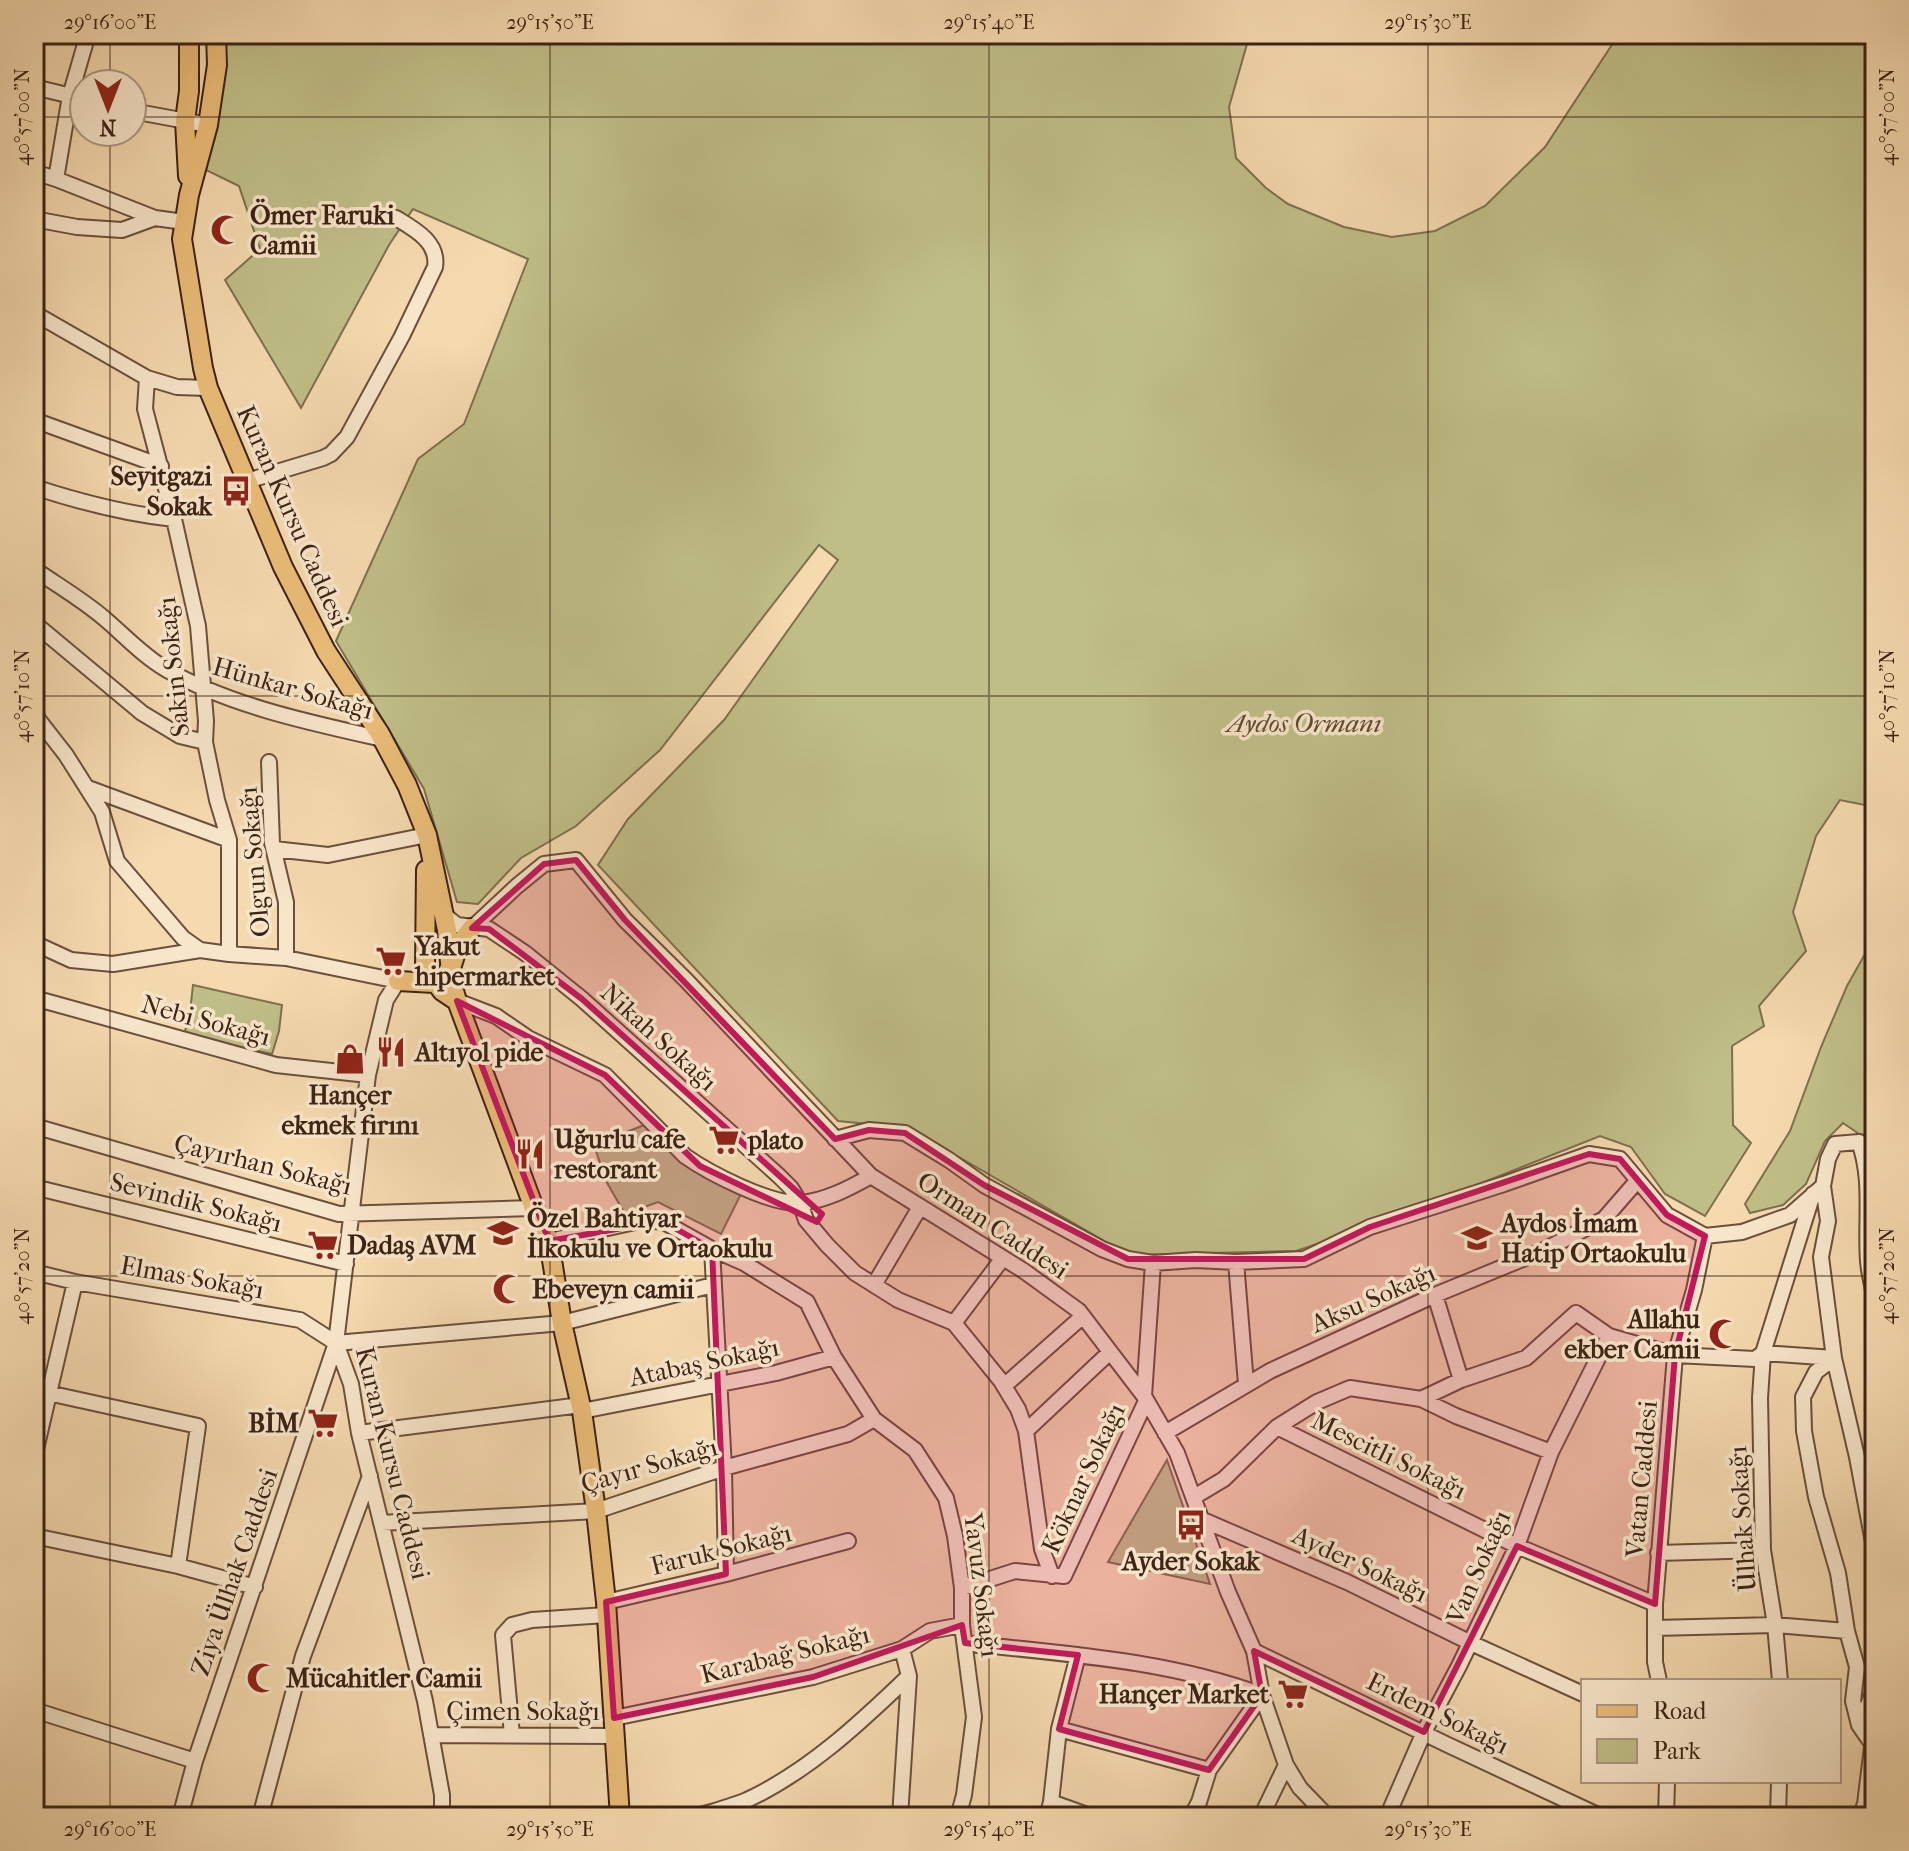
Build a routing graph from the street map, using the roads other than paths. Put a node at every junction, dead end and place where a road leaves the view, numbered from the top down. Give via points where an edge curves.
1 (88, 34) edge
2 (189, 34) edge
3 (216, 34) edge
4 (82, 68) edge
5 (34, 87) edge
6 (68, 96) edge
7 (148, 114) edge
8 (185, 121) junction
9 (208, 125) junction
10 (68, 133) edge
11 (34, 172) edge
12 (56, 179) junction
13 (189, 195) junction
14 (155, 218) junction
15 (396, 218) dead end
16 (34, 219) edge
17 (184, 222) junction
18 (34, 313) edge
19 (147, 378) junction
20 (208, 388) junction
21 (34, 420) edge
22 (161, 466) junction
23 (247, 481) junction
24 (34, 487) edge
25 (174, 519) junction
26 (34, 569) edge
27 (34, 623) edge
28 (203, 689) junction
29 (34, 714) edge
30 (383, 739) junction
31 (205, 742) junction
32 (269, 762) dead end
33 (88, 788) junction
34 (427, 835) junction
35 (229, 840) junction
36 (274, 849) junction
37 (443, 914) junction
38 (472, 928) junction
39 (34, 943) edge
40 (449, 945) junction
41 (200, 950) junction
42 (229, 954) junction
43 (286, 958) junction
44 (452, 965) junction
45 (430, 976) junction
46 (398, 981) junction
47 (34, 998) edge
48 (457, 1001) junction
49 (368, 1075) junction
50 (34, 1126) edge
51 (835, 1139) junction
52 (871, 1176) junction
53 (1637, 1181) junction
54 (34, 1187) edge
55 (1818, 1190) junction
56 (800, 1203) junction
57 (920, 1207) junction
58 (534, 1208) junction
59 (351, 1214) junction
60 (1705, 1236) junction
61 (549, 1241) junction
62 (712, 1249) junction
63 (1003, 1258) junction
64 (1236, 1262) junction
65 (1153, 1263) junction
66 (346, 1264) junction
67 (34, 1272) edge
68 (75, 1282) junction
69 (713, 1285) junction
70 (874, 1285) junction
71 (1435, 1295) junction
72 (1875, 1298) edge
73 (1083, 1316) junction
74 (562, 1323) junction
75 (954, 1323) junction
76 (1609, 1336) junction
77 (336, 1343) junction
78 (1110, 1352) junction
79 (1763, 1353) junction
80 (1675, 1355) junction
81 (834, 1357) junction
82 (1834, 1358) junction
83 (1461, 1380) junction
84 (720, 1384) junction
85 (1246, 1384) junction
86 (1004, 1386) junction
87 (41, 1390) edge
88 (1145, 1398) junction
89 (1421, 1399) junction
90 (581, 1408) junction
91 (874, 1419) junction
92 (1277, 1427) junction
93 (1026, 1431) junction
94 (359, 1433) junction
95 (1165, 1433) junction
96 (1551, 1452) junction
97 (34, 1458) edge
98 (724, 1468) junction
99 (370, 1476) junction
100 (1194, 1497) junction
101 (596, 1511) junction
102 (1203, 1520) junction
103 (381, 1523) junction
104 (34, 1536) edge
105 (848, 1541) dead end
106 (1517, 1546) junction
107 (1763, 1550) junction
108 (1658, 1553) junction
109 (1875, 1553) edge
110 (178, 1566) junction
111 (726, 1574) junction
112 (1058, 1576) junction
113 (255, 1587) junction
114 (962, 1588) junction
115 (1655, 1604) junction
116 (606, 1608) junction
117 (962, 1625) junction
118 (1775, 1625) junction
119 (1655, 1628) junction
120 (1847, 1631) junction
121 (965, 1643) junction
122 (1471, 1643) junction
123 (902, 1649) junction
124 (1254, 1651) junction
125 (1078, 1655) junction
126 (909, 1676) junction
127 (1659, 1679) edge
128 (1780, 1679) edge
129 (1875, 1689) edge
130 (1581, 1693) edge
131 (1262, 1695) junction
132 (34, 1710) edge
133 (1859, 1725) junction
134 (614, 1727) junction
135 (1059, 1729) junction
136 (1424, 1732) junction
137 (431, 1735) junction
138 (512, 1735) junction
139 (1874, 1748) edge
140 (195, 1761) junction
141 (1286, 1765) junction
142 (1209, 1770) junction
143 (1667, 1783) edge
144 (1779, 1783) edge
145 (745, 1801) junction
146 (1049, 1810) edge
147 (1073, 1814) edge
148 (180, 1817) edge
149 (260, 1817) edge
150 (442, 1817) edge
151 (620, 1817) edge
152 (694, 1817) edge
153 (748, 1817) edge
154 (900, 1817) edge
155 (958, 1817) edge
156 (1093, 1817) edge
157 (1191, 1817) edge
158 (1261, 1817) edge
159 (1328, 1817) edge
160 (1387, 1817) edge
161 (1602, 1817) edge
162 (1666, 1817) edge
163 (1778, 1817) edge
164 (1860, 1817) edge

1 - 4 street
2 - 8 main road, Kuran Kursu Caddesi
3 - 9 main road, Kuran Kursu Caddesi
5 - 6 street
7 - 8 street
8 - 9 street
8 - 13 main road, Kuran Kursu Caddesi
9 - 13 main road, Kuran Kursu Caddesi
10 - 12 street
11 - 12 street
12 - 14 street
13 - 17 main road, Kuran Kursu Caddesi
14 - 16 street via 122,230
14 - 17 street
15 - 23 street via 432,245 435,267 347,437 323,458
17 - 20 main road, Kuran Kursu Caddesi via 189,291
18 - 19 street
19 - 20 street via 177,387
19 - 22 street, Sakin Sokağı via 145,409
20 - 23 main road, Kuran Kursu Caddesi
21 - 22 street
22 - 25 street, Sakin Sokağı
23 - 30 main road, Kuran Kursu Caddesi via 326,651
24 - 25 street via 89,504
25 - 28 street, Sakin Sokağı via 198,626
26 - 28 street, Hünkar Sokağı via 164,668
27 - 31 street via 142,713 180,736
28 - 30 street, Hünkar Sokağı via 288,718
28 - 31 street, Sakin Sokağı
29 - 33 street
30 - 34 main road, Kuran Kursu Caddesi
31 - 35 street, Sakin Sokağı
32 - 36 street, Olgun Sokağı
33 - 35 street
33 - 41 street via 102,812 117,861 183,938
34 - 36 street via 328,855
34 - 37 main road, Kuran Kursu Caddesi
34 - 45 main road, Kuran Kursu Caddesi
35 - 42 street, Sakin Sokağı
36 - 43 street, Olgun Sokağı via 286,902
37 - 38 street, Nikah Sokağı
37 - 40 main road, Kuran Kursu Caddesi
38 - 40 main road
38 - 44 main road
38 - 51 street, Orman Caddesi via 544,864 576,860 625,920
38 - 56 street, Nikah Sokağı via 489,929 582,999 779,1176
39 - 41 street via 71,960 113,964
40 - 44 main road, Kuran Kursu Caddesi
40 - 45 main road via 437,949
41 - 42 street
42 - 43 street
43 - 46 street
44 - 45 main road via 445,976
44 - 48 main road, Kuran Kursu Caddesi
45 - 46 main road
45 - 48 main road
46 - 49 street, Kuran Kursu Caddesi via 386,1000
47 - 49 street, Nebi Sokağı via 276,1065
48 - 56 street via 496,1016 528,1038 605,1075 700,1166 773,1199
48 - 58 main road, Kuran Kursu Caddesi
49 - 59 street, Kuran Kursu Caddesi
50 - 59 street, Çayırhan Sokağı
51 - 52 street, Orman Caddesi
51 - 65 street via 869,1130 905,1133 984,1185 1102,1249
52 - 56 street
52 - 57 street, Orman Caddesi
53 - 60 street via 1667,1215
53 - 64 street via 1620,1159 1589,1154 1370,1227 1304,1259
53 - 71 street, Aksu Sokağı via 1604,1219
54 - 66 street, Sevindik Sokağı
55 - 60 street via 1790,1215 1742,1232
55 - 72 street, Ülhak Sokağı via 1835,1144 1859,1142
55 - 79 street, Ülhak Sokağı
55 - 82 street via 1828,1221 1821,1257
56 - 70 street, Nikah Sokağı via 806,1220 827,1245
57 - 63 street, Orman Caddesi
57 - 70 street
58 - 59 street, Çayırhan Sokağı
58 - 61 main road, Kuran Kursu Caddesi
59 - 66 street, Kuran Kursu Caddesi
60 - 80 street, Vatan Caddesi
61 - 62 street, Yavuz Sokağı via 662,1221
61 - 74 main road, Kuran Kursu Caddesi
62 - 69 street
62 - 81 street, Yavuz Sokağı via 807,1302
63 - 73 street, Orman Caddesi
63 - 75 street
64 - 65 street
64 - 85 street
65 - 88 street
66 - 77 street, Kuran Kursu Caddesi
67 - 68 street, Elmas Sokağı
68 - 77 street, Elmas Sokağı via 300,1320
68 - 87 street
69 - 74 street
69 - 84 street
70 - 75 street, Nikah Sokağı
71 - 83 street
71 - 85 street, Aksu Sokağı
73 - 78 street, Orman Caddesi
73 - 86 street
74 - 77 street
74 - 90 main road, Kuran Kursu Caddesi
75 - 86 street
76 - 80 street
76 - 83 street via 1576,1313 1526,1358
76 - 96 street, Van Sokağı
77 - 94 street, Kuran Kursu Caddesi via 351,1384
77 - 113 street, Ziya Ülhak Caddesi
78 - 88 street, Orman Caddesi
78 - 93 street
79 - 80 street via 1755,1359
79 - 82 street
79 - 107 street, Ülhak Sokağı
80 - 108 street, Vatan Caddesi
81 - 84 street, Atabaş Sokağı
81 - 91 street, Yavuz Sokağı
82 - 109 street
82 - 120 street via 1816,1372 1803,1397 1804,1431
83 - 89 street
84 - 90 street, Atabaş Sokağı
84 - 98 street
85 - 95 street, Aksu Sokağı
86 - 93 street
87 - 97 street
87 - 110 street via 198,1426
88 - 95 street, Orman Caddesi
88 - 112 street, Köknar Sokağı
89 - 92 street via 1350,1388
89 - 96 street
90 - 94 street, Atabaş Sokağı
90 - 101 main road, Kuran Kursu Caddesi
91 - 98 street, Çayır Sokağı via 848,1434
91 - 114 street, Yavuz Sokağı via 915,1450 946,1498
92 - 100 street via 1224,1479
92 - 106 street, Mescitli Sokağı
93 - 112 street via 1042,1549
94 - 99 street, Kuran Kursu Caddesi
95 - 100 street, Orman Caddesi
96 - 106 street, Van Sokağı
98 - 101 street, Çayır Sokağı
98 - 111 street
99 - 103 street, Kuran Kursu Caddesi
99 - 149 street via 303,1656
100 - 102 street, Orman Caddesi
101 - 103 street, Çayır Sokağı
101 - 116 main road, Kuran Kursu Caddesi
102 - 122 street, Ayder Sokağı
102 - 124 street, Orman Caddesi
103 - 137 street, Kuran Kursu Caddesi
104 - 110 street
105 - 111 street, Faruk Sokağı
106 - 115 street, Mescitli Sokağı
106 - 122 street, Van Sokağı
107 - 108 street
107 - 118 street, Ülhak Sokağı
108 - 115 street, Vatan Caddesi
110 - 113 street
111 - 116 street, Faruk Sokağı
112 - 114 street via 1015,1571
113 - 140 street, Ziya Ülhak Caddesi
114 - 117 street, Yavuz Sokağı
115 - 119 street, Vatan Caddesi
116 - 134 main road, Kuran Kursu Caddesi
116 - 138 street, Faruk Sokağı via 512,1625 503,1635
117 - 121 street, Yavuz Sokağı
117 - 123 street, Karabağ Sokağı via 930,1631
118 - 119 street
118 - 120 street
118 - 128 street, Ülhak Sokağı
119 - 127 street, Vatan Caddesi
120 - 133 street via 1857,1667 1853,1701
121 - 125 street
121 - 155 street, Yavuz Sokağı via 974,1717
122 - 130 street, Ayder Sokağı
122 - 136 street, Van Sokağı
123 - 126 street
123 - 134 street, Karabağ Sokağı
124 - 131 street, Orman Caddesi
124 - 136 street, Erdem Sokağı
125 - 131 street via 1227,1682
125 - 135 street
126 - 145 street via 816,1758
126 - 154 street
129 - 133 street
131 - 141 street, Orman Caddesi
131 - 142 street
132 - 140 street
133 - 139 street
134 - 138 street, Çimen Sokağı
134 - 151 main road, Kuran Kursu Caddesi
135 - 142 street
135 - 146 street
136 - 160 street, Van Sokağı
136 - 161 street, Erdem Sokağı
137 - 138 street, Çimen Sokağı
137 - 150 street, Kuran Kursu Caddesi
139 - 164 street
140 - 148 street, Ziya Ülhak Caddesi
141 - 158 street
141 - 159 street, Orman Caddesi
142 - 157 street
143 - 162 street
144 - 163 street
145 - 152 street
145 - 153 street
146 - 147 street
147 - 156 street

